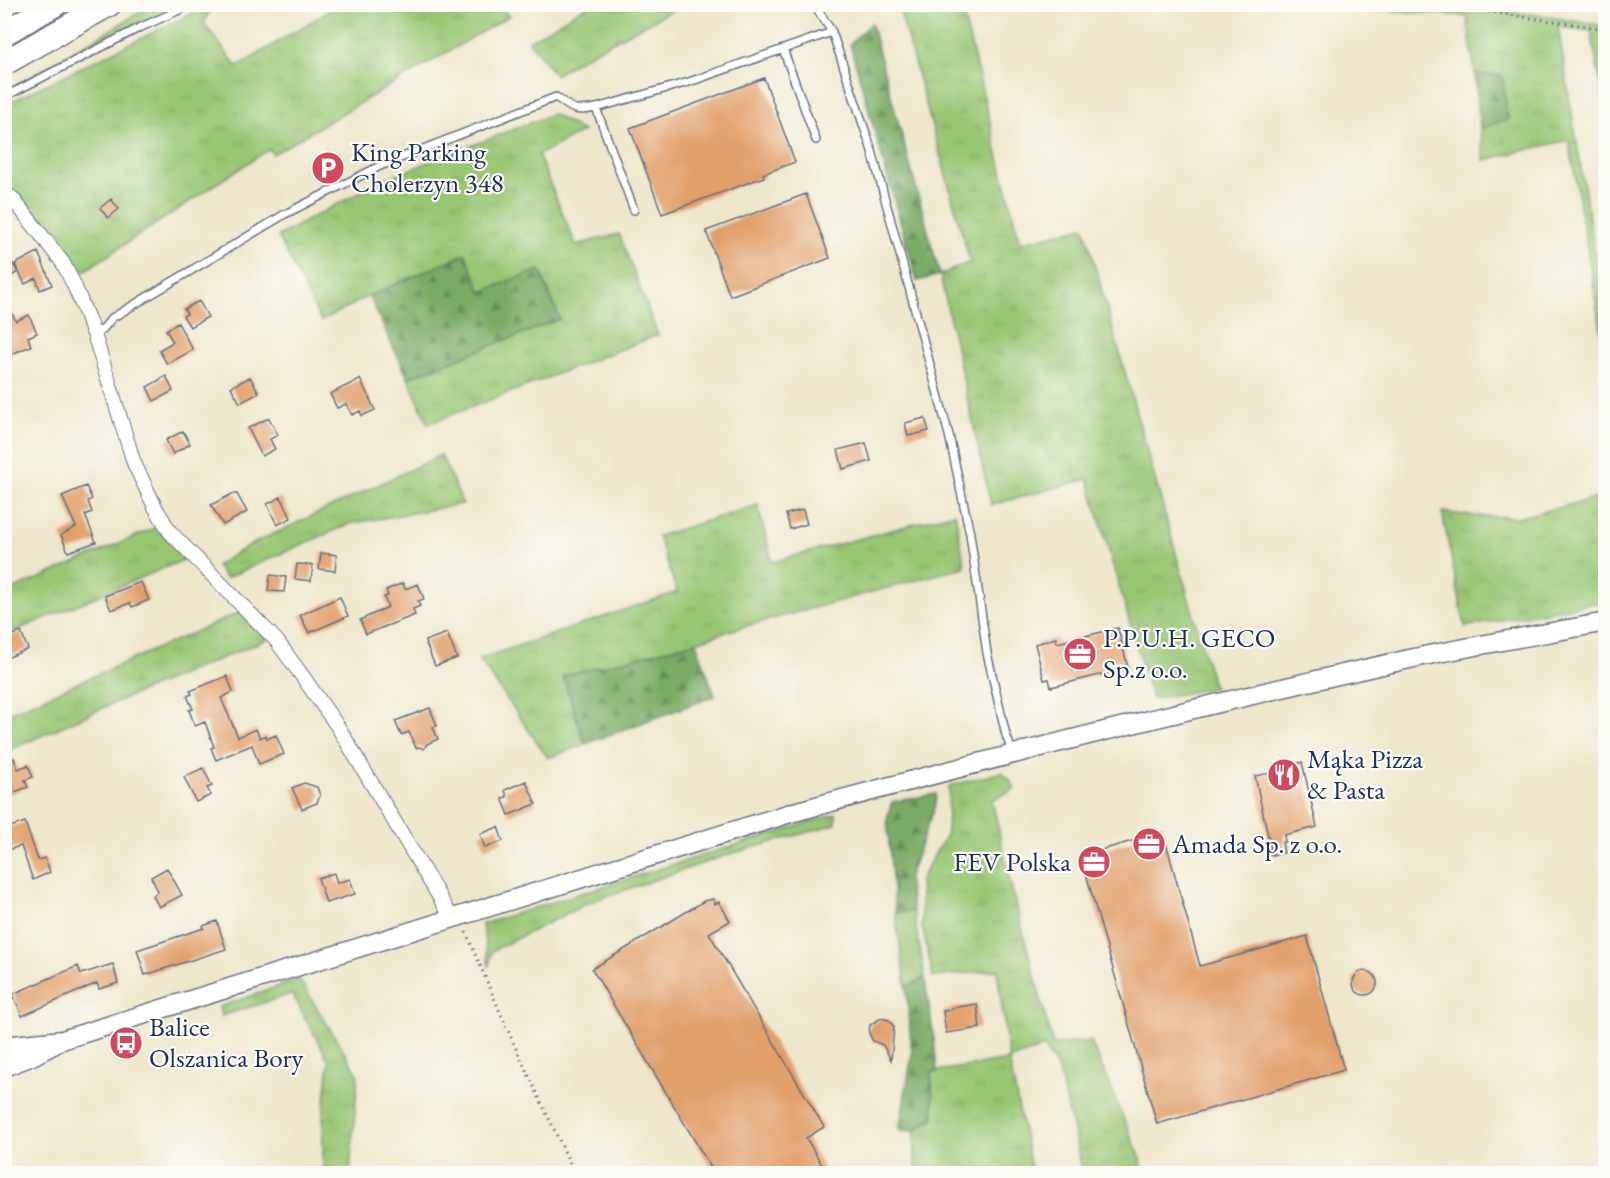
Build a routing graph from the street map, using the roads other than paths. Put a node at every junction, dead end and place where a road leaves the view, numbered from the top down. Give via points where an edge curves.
1 (55, 4) edge
2 (109, 4) edge
3 (194, 4) edge
4 (814, 4) edge
5 (832, 32) junction
6 (4, 33) edge
7 (783, 49) junction
8 (4, 63) edge
9 (4, 96) edge
10 (596, 108) junction
11 (816, 140) dead end
12 (4, 193) edge
13 (634, 210) dead end
14 (94, 334) junction
15 (1605, 622) edge
16 (1013, 754) junction
17 (452, 918) junction
18 (62, 1040) junction
19 (4, 1046) edge
20 (4, 1067) edge

1 - 6 highway
2 - 8 highway
3 - 9 lane
4 - 5 lane
5 - 7 lane
5 - 16 lane via 872,152 949,435 970,534 987,653
7 - 10 lane via 689,82
7 - 11 lane
10 - 13 lane
10 - 14 lane via 578,111 556,97 380,166 285,214 112,318
12 - 14 street via 26,214 63,263
14 - 17 street via 134,463 170,532 276,640 338,727
15 - 16 main road via 1416,658
16 - 17 main road via 794,812
17 - 18 main road
18 - 19 main road
18 - 20 main road

